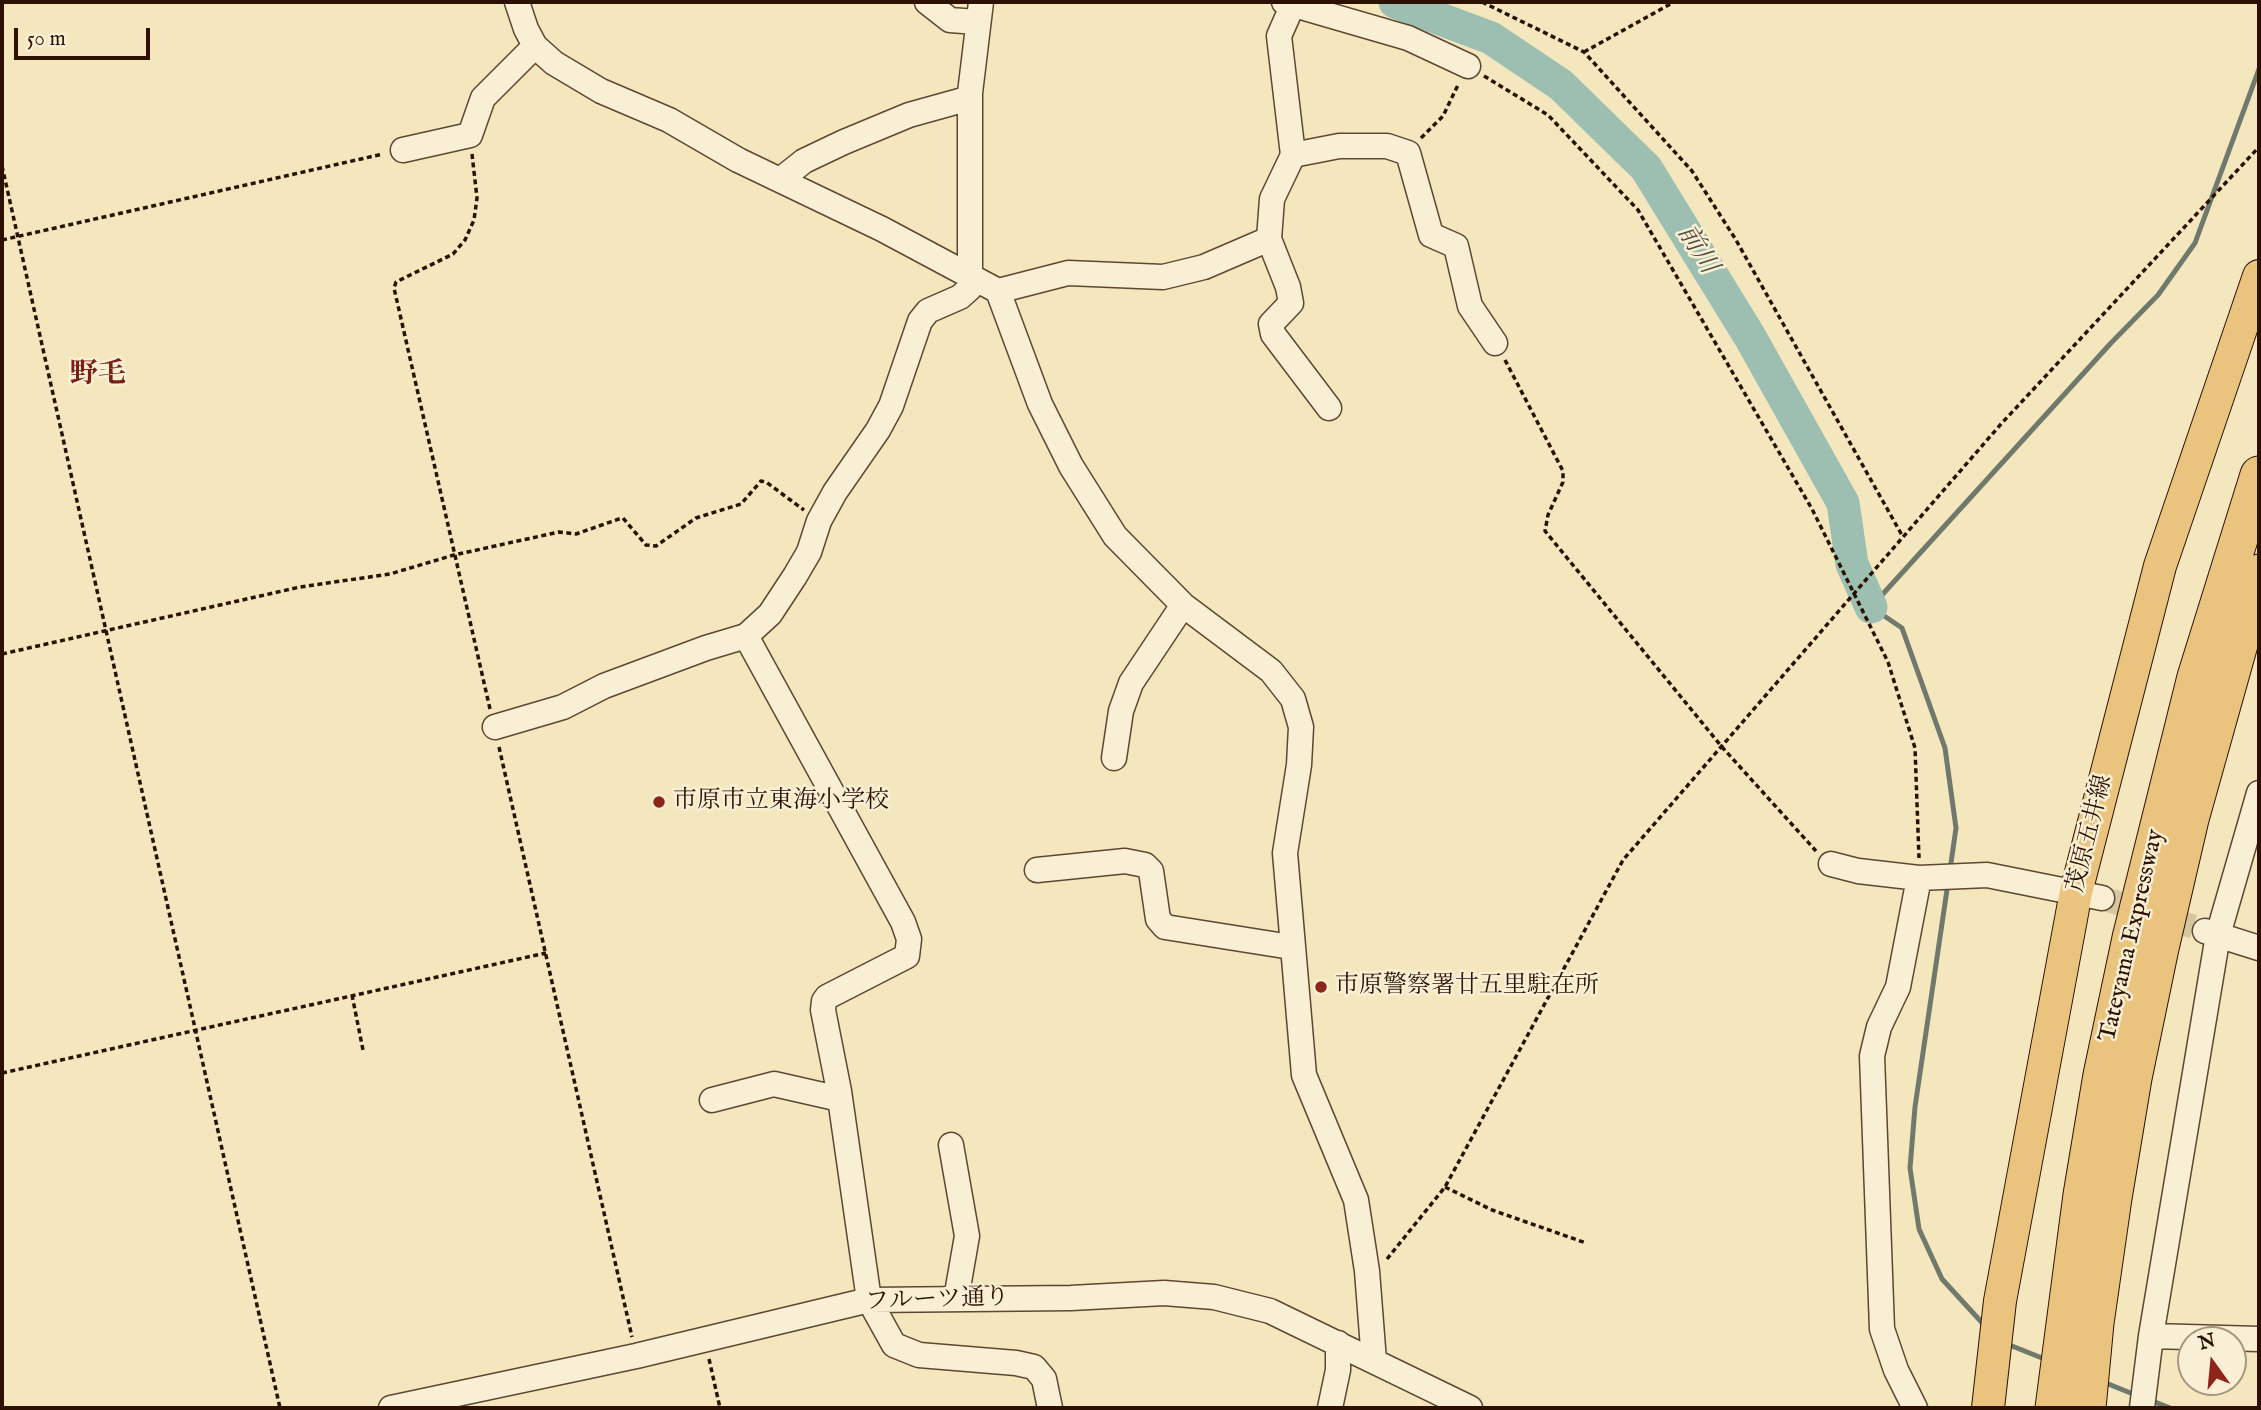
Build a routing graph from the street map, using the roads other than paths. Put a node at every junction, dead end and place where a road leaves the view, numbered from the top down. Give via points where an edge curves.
1 (927, 2) edge
2 (1290, 3) edge
3 (525, 7) edge
4 (979, 12) edge
5 (535, 46) junction
6 (1468, 66) road end
7 (970, 99) junction
8 (402, 150) road end
9 (1293, 155) junction
10 (780, 180) junction
11 (1269, 239) junction
12 (2259, 276) edge
13 (969, 277) junction
14 (998, 291) junction
15 (2253, 321) edge
16 (1495, 343) road end
17 (1329, 408) dead end
18 (2259, 475) edge
19 (2259, 573) edge
20 (1183, 605) junction
21 (746, 636) junction
22 (495, 727) road end
23 (1114, 758) dead end
24 (2259, 793) edge
25 (1831, 864) road end
26 (1037, 870) dead end
27 (1919, 878) junction
28 (2089, 895) junction
29 (2211, 933) junction
30 (1291, 947) junction
31 (2259, 948) edge
32 (840, 1099) junction
33 (712, 1100) dead end
34 (951, 1145) dead end
35 (956, 1299) junction
36 (869, 1300) junction
37 (2080, 1323) junction
38 (2151, 1336) junction
39 (2259, 1339) edge
40 (1338, 1343) junction
41 (1374, 1361) junction
42 (1989, 1396) edge
43 (391, 1408) edge
44 (1050, 1408) edge
45 (1330, 1408) edge
46 (1470, 1408) edge
47 (1915, 1408) edge
48 (2054, 1408) edge
49 (2087, 1408) edge
50 (2142, 1408) edge

1 - 4 street via 950,20
2 - 6 street via 1408,38
2 - 9 street via 1279,37
3 - 5 street via 526,29
4 - 7 street
5 - 8 street via 483,98 470,135
5 - 10 street via 601,91 669,120
7 - 10 street via 909,115 844,142 804,161
7 - 13 street
9 - 11 street via 1272,199
9 - 16 street via 1339,146 1387,146 1408,153 1431,235 1456,246 1471,306
10 - 13 street
11 - 14 street via 1205,267 1163,276 1068,273
11 - 17 street via 1290,303 1271,324 1273,334
12 - 15 main road, 茂原五井線
13 - 14 street
13 - 21 street via 970,288 928,311 920,321 891,406 878,430 835,492 795,576 770,614
14 - 20 street via 1040,404 1072,466 1115,536
15 - 28 main road, 茂原五井線 via 2160,566
18 - 37 highway, Tateyama Expressway via 2196,677 2102,1075
19 - 37 highway, Tateyama Expressway via 2190,819
20 - 23 street via 1131,683 1121,711
20 - 30 street via 1271,671 1293,699 1301,727 1284,853
21 - 22 street via 604,686 563,707
21 - 32 street via 909,939 907,956 827,997 823,1010
24 - 29 street
25 - 27 street
26 - 30 street via 1125,860 1145,865 1151,871 1158,919 1165,928
27 - 28 street via 1987,875
27 - 47 street via 1898,987 1879,1027 1872,1056 1882,1329
28 - 42 main road, 茂原五井線 via 2000,1301
29 - 31 street
29 - 38 street
30 - 41 street via 1304,1075 1356,1200
32 - 33 street via 774,1084
32 - 36 street
34 - 35 street via 967,1236
35 - 36 street, フルーツ通り
35 - 40 street, フルーツ通り via 1164,1293 1214,1297 1270,1311
36 - 43 street, フルーツ通り
36 - 44 street via 894,1345 919,1355 1034,1367 1044,1379
37 - 48 highway, Tateyama Expressway
37 - 49 highway, Tateyama Expressway
38 - 39 street
38 - 50 street
40 - 41 street, フルーツ通り
40 - 45 street
41 - 46 street, フルーツ通り

